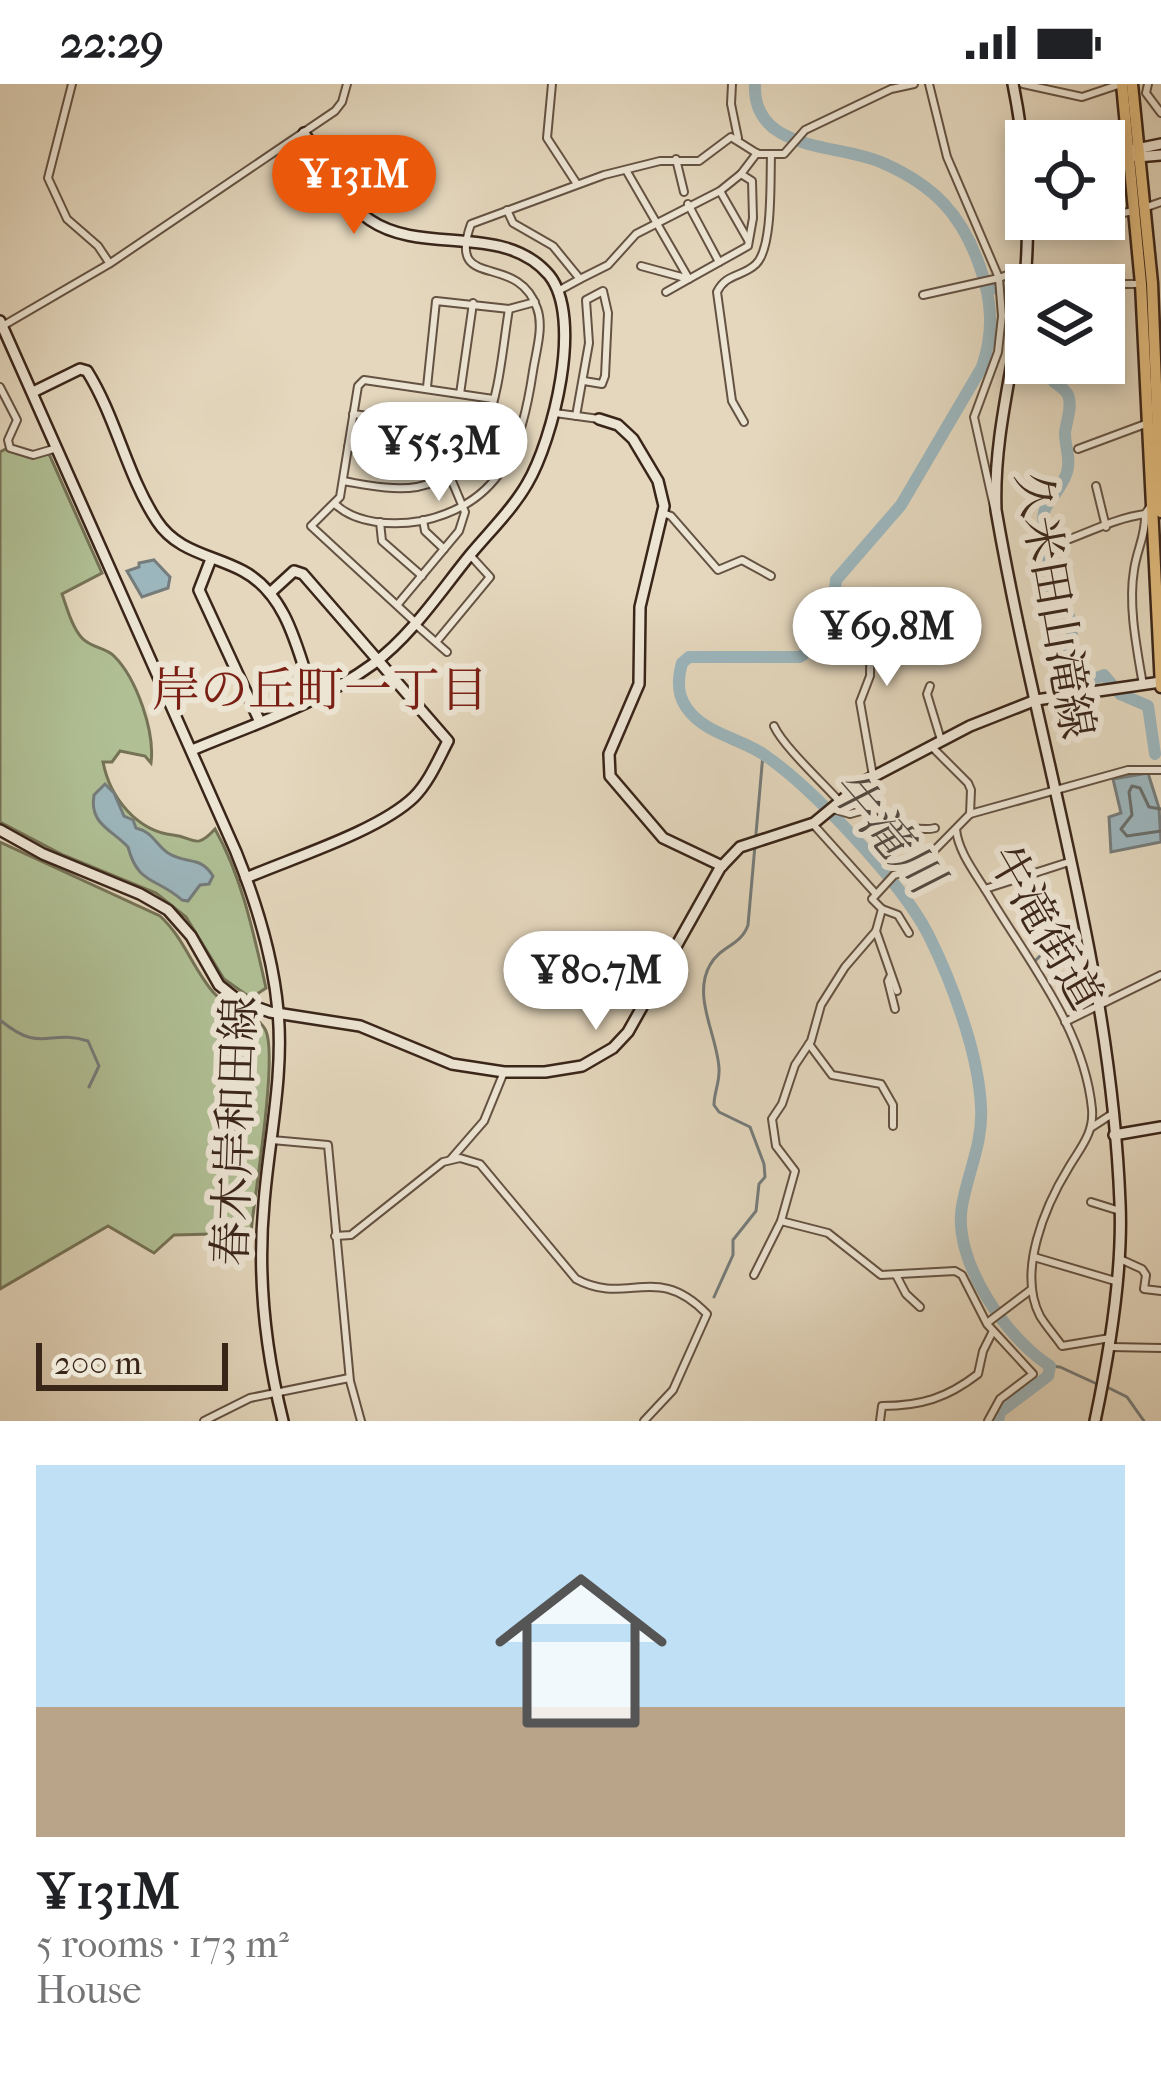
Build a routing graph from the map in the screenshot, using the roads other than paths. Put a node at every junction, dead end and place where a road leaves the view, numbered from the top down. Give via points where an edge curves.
1 (72, 84) edge
2 (346, 84) edge
3 (552, 84) edge
4 (732, 84) edge
5 (914, 84) edge
6 (929, 84) edge
7 (1012, 84) edge
8 (1121, 84) edge
9 (1027, 85) edge
10 (1140, 90) edge
11 (1161, 113) edge
12 (1016, 120) edge
13 (304, 133) junction
14 (738, 138) junction
15 (1161, 144) edge
16 (1135, 152) junction
17 (757, 153) junction
18 (1161, 155) edge
19 (771, 156) junction
20 (676, 159) junction
21 (626, 170) junction
22 (741, 174) junction
23 (577, 184) junction
24 (720, 191) junction
25 (684, 192) dead end
26 (1161, 202) edge
27 (688, 204) junction
28 (1139, 209) junction
29 (507, 210) junction
30 (1125, 212) edge
31 (658, 221) junction
32 (466, 242) junction
33 (750, 243) junction
34 (108, 262) dead end
35 (719, 262) junction
36 (641, 266) dead end
37 (1005, 275) edge
38 (997, 278) junction
39 (580, 279) junction
40 (689, 279) junction
41 (1151, 283) edge
42 (558, 291) junction
43 (666, 292) dead end
44 (923, 295) dead end
45 (536, 302) junction
46 (473, 303) junction
47 (509, 309) junction
48 (1, 325) edge
49 (584, 381) junction
50 (1006, 384) edge
51 (0, 387) edge
52 (427, 388) junction
53 (33, 392) junction
54 (460, 394) junction
55 (493, 399) junction
56 (554, 412) junction
57 (353, 414) junction
58 (576, 416) junction
59 (599, 418) joint
60 (744, 422) dead end
61 (1148, 423) junction
62 (348, 447) junction
63 (57, 448) junction
64 (1078, 449) dead end
65 (431, 460) junction
66 (449, 474) junction
67 (990, 474) junction
68 (343, 481) junction
69 (1096, 486) dead end
70 (334, 504) junction
71 (463, 505) junction
72 (1153, 510) edge
73 (663, 513) junction
74 (423, 520) junction
75 (380, 522) junction
76 (1106, 526) junction
77 (1067, 540) dead end
78 (444, 549) junction
79 (470, 555) junction
80 (211, 559) junction
81 (422, 576) junction
82 (771, 576) dead end
83 (270, 593) junction
84 (879, 595) dead end
85 (398, 604) junction
86 (414, 622) junction
87 (436, 641) junction
88 (447, 652) dead end
89 (378, 661) junction
90 (1161, 684) edge
91 (1143, 685) junction
92 (930, 686) dead end
93 (314, 696) junction
94 (1036, 700) junction
95 (260, 722) junction
96 (774, 726) dead end
97 (936, 742) junction
98 (192, 750) junction
99 (1161, 770) edge
100 (873, 776) junction
101 (1057, 792) junction
102 (837, 807) junction
103 (970, 814) junction
104 (813, 823) junction
105 (935, 828) dead end
106 (956, 829) junction
107 (0, 830) edge
108 (1072, 861) junction
109 (722, 866) junction
110 (246, 878) junction
111 (985, 890) junction
112 (876, 893) junction
113 (882, 909) junction
114 (876, 931) junction
115 (909, 933) dead end
116 (891, 975) junction
117 (1161, 975) edge
118 (897, 991) dead end
119 (1101, 1003) junction
120 (895, 1009) dead end
121 (278, 1013) junction
122 (1065, 1022) junction
123 (809, 1044) junction
124 (504, 1072) junction
125 (1112, 1114) junction
126 (893, 1126) dead end
127 (1092, 1127) junction
128 (1161, 1127) edge
129 (1114, 1135) junction
130 (272, 1140) junction
131 (451, 1159) junction
132 (1091, 1202) dead end
133 (1120, 1211) junction
134 (781, 1221) junction
135 (335, 1236) junction
136 (1034, 1257) junction
137 (1117, 1258) junction
138 (754, 1275) dead end
139 (896, 1275) junction
140 (1115, 1281) junction
141 (1032, 1289) junction
142 (1161, 1292) edge
143 (920, 1307) dead end
144 (990, 1327) junction
145 (1109, 1343) junction
146 (1161, 1348) edge
147 (350, 1378) junction
148 (276, 1393) junction
149 (204, 1421) edge
150 (284, 1421) edge
151 (361, 1421) edge
152 (644, 1421) edge
153 (880, 1421) edge
154 (988, 1421) edge
155 (1095, 1421) edge

1 - 34 street via 48,178 67,218
2 - 13 street via 335,111
3 - 23 street via 547,138
4 - 14 street
5 - 19 street via 805,130 787,152
6 - 38 street via 947,157
7 - 12 street, 久米田山滝線
8 - 9 street via 1082,97
8 - 16 main road
10 - 11 street
10 - 16 main road
13 - 32 street via 374,223
13 - 48 street via 115,260
14 - 17 street
14 - 20 street via 699,161
15 - 16 street
16 - 18 street
16 - 28 main road
17 - 19 street
17 - 22 street
19 - 60 street via 764,251 717,292 732,401
20 - 21 street
20 - 25 street
21 - 23 street
21 - 31 street
22 - 24 street
22 - 33 street via 752,182
23 - 29 street
24 - 27 street
24 - 33 street
26 - 28 street
27 - 31 street
27 - 35 street
28 - 30 street
28 - 41 main road
29 - 32 street via 471,224
29 - 39 street
31 - 39 street
31 - 40 street
32 - 42 street via 520,253
32 - 45 street via 472,267 516,278
33 - 35 street
35 - 40 street
36 - 40 street
37 - 38 street
38 - 44 street
38 - 67 street via 998,352 974,416
39 - 42 street
40 - 43 street
41 - 61 main road
41 - 72 main road
42 - 56 street via 566,322
45 - 47 street
45 - 71 street via 540,326 522,434 498,477
46 - 47 street
46 - 52 street via 436,301
46 - 54 street
47 - 55 street
48 - 53 street, 春木岸和田線
49 - 49 street via 586,300 603,291 605,376 602,384
49 - 58 street
50 - 67 street, 久米田山滝線
51 - 63 street via 17,420 10,448 33,455
52 - 54 street
52 - 57 street via 364,380
53 - 63 street, 春木岸和田線
53 - 80 street via 87,371 156,520
54 - 55 street
55 - 66 street via 479,444
56 - 58 street
56 - 79 street via 528,483
57 - 62 street
57 - 65 street via 436,425
58 - 59 street
59 - 73 street via 633,439 658,481
61 - 64 street
61 - 72 main road
62 - 65 street
62 - 68 street
63 - 98 street, 春木岸和田線
65 - 66 street
66 - 68 street via 414,487
66 - 71 street
67 - 94 street, 久米田山滝線
68 - 70 street
69 - 76 street
70 - 75 street
70 - 85 street via 313,531
71 - 74 street
71 - 78 street via 464,520
72 - 76 street
72 - 90 main road
72 - 91 street via 1133,572
73 - 82 street via 718,570 742,560
73 - 109 street via 640,607 640,684 609,754 610,776 663,838
74 - 75 street
74 - 78 street
75 - 81 street via 382,541
76 - 77 street
78 - 81 street
79 - 86 street
79 - 87 street via 490,578
80 - 83 street
80 - 95 street via 200,590
81 - 85 street
83 - 89 street via 298,571
83 - 93 street
84 - 100 street via 860,702
85 - 86 street
86 - 87 street
86 - 89 street
87 - 88 street
89 - 93 street
89 - 110 street via 446,735 428,779 390,814
90 - 91 street
91 - 94 street
92 - 97 street
93 - 95 street
94 - 97 street
94 - 101 street, 久米田山滝線
95 - 98 street
96 - 102 street
97 - 100 street
97 - 103 street via 968,783
98 - 110 street, 春木岸和田線
99 - 101 street via 1128,770
100 - 102 street
101 - 103 street
101 - 108 street, 久米田山滝線
102 - 104 street
102 - 105 street via 850,814 868,809 884,827
103 - 106 street
104 - 109 street via 740,848
104 - 112 street
106 - 111 street, 牛滝街道
106 - 112 street via 916,869 894,875
107 - 121 street via 162,906 228,994
108 - 111 street
108 - 119 street, 久米田山滝線
109 - 124 street via 613,1048 582,1066
110 - 121 street, 春木岸和田線
111 - 122 street, 牛滝街道
112 - 113 street
113 - 114 street
113 - 115 street via 898,915
114 - 116 street
114 - 123 street via 830,990
116 - 118 street
116 - 120 street
117 - 119 street
119 - 122 street
119 - 125 street, 久米田山滝線
121 - 124 street via 360,1026 452,1064
121 - 130 street, 春木岸和田線
122 - 127 street, 牛滝街道 via 1082,1063
123 - 126 street via 832,1075 881,1084
123 - 134 street via 772,1119 776,1146 795,1171
124 - 131 street via 484,1121
125 - 127 street
125 - 129 street, 久米田山滝線
127 - 136 street via 1060,1182
128 - 129 street
129 - 133 street, 久米田山滝線
130 - 135 street via 328,1145
130 - 148 street, 春木岸和田線 via 261,1281
131 - 135 street via 351,1235
131 - 152 street via 487,1168 576,1279 599,1288 673,1288 707,1314 673,1390
132 - 133 street
133 - 137 street, 久米田山滝線
134 - 138 street
134 - 139 street via 820,1230 875,1272
135 - 147 street
136 - 140 street
136 - 141 street
137 - 140 street, 久米田山滝線
137 - 142 street via 1142,1269 1144,1289
139 - 143 street
139 - 144 street via 958,1272
140 - 145 street, 久米田山滝線
141 - 144 street
141 - 145 street via 1062,1346
144 - 153 street via 978,1374 935,1400 882,1406
144 - 154 street via 1033,1374 1000,1399
145 - 146 street
145 - 155 street, 久米田山滝線
147 - 148 street
147 - 151 street
148 - 149 street
148 - 150 street, 春木岸和田線

